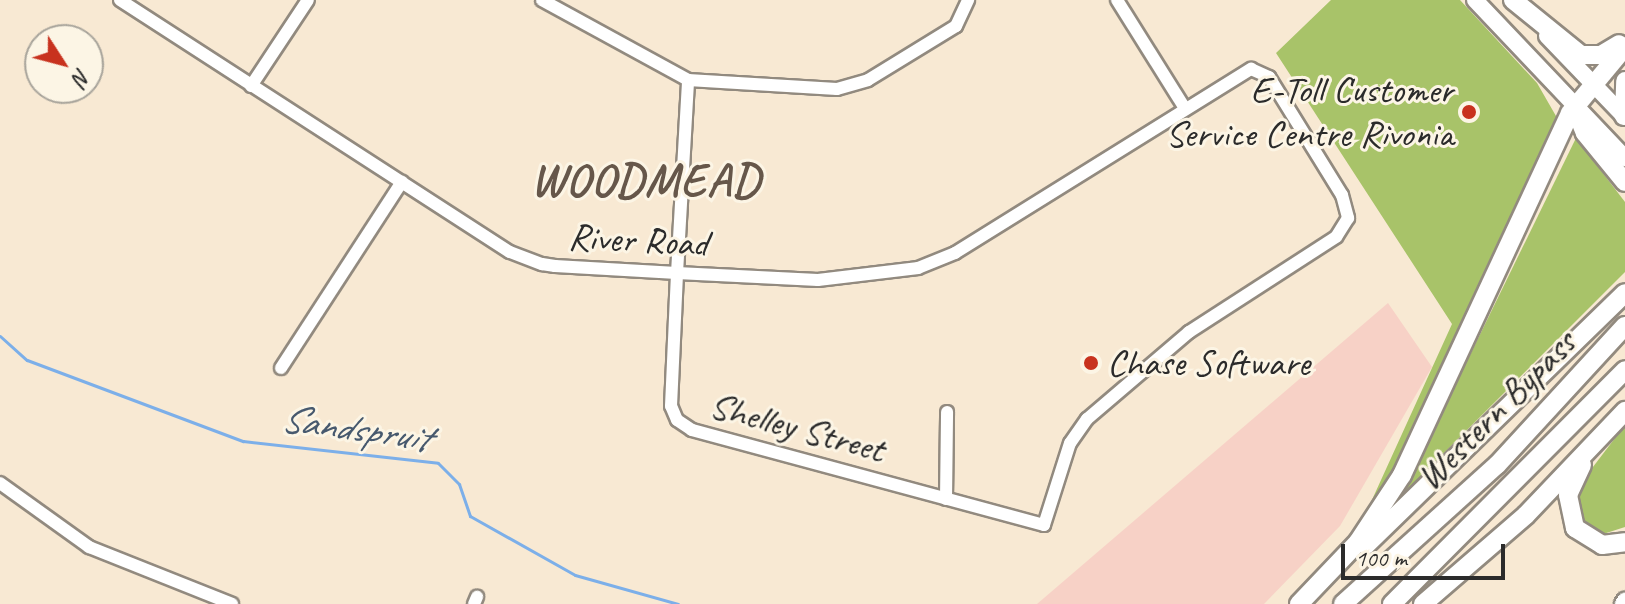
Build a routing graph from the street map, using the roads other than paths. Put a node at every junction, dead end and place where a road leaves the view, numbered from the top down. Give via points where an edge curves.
1 (120, 0) edge
2 (308, 0) edge
3 (542, 0) edge
4 (1117, 0) edge
5 (1475, 0) edge
6 (1512, 0) edge
7 (968, 5) edge
8 (1625, 38) edge
9 (1625, 47) edge
10 (688, 80) junction
11 (1592, 81) junction
12 (1625, 81) edge
13 (251, 86) junction
14 (1574, 106) junction
15 (1184, 107) junction
16 (1624, 116) edge
17 (1625, 158) edge
18 (402, 182) junction
19 (1625, 182) edge
20 (677, 273) junction
21 (1625, 293) edge
22 (1625, 326) edge
23 (281, 368) dead end
24 (1625, 370) edge
25 (1625, 411) edge
26 (947, 412) dead end
27 (1596, 442) junction
28 (0, 483) edge
29 (946, 499) junction
30 (1048, 524) joint
31 (1625, 542) edge
32 (1300, 603) edge
33 (232, 604) edge
34 (1343, 604) edge
35 (1392, 604) edge
36 (1423, 604) edge

1 - 13 street, River Road
2 - 13 street
3 - 10 street
4 - 15 street
5 - 14 main road
6 - 8 highway via 1581,55 1601,55
6 - 11 main road
7 - 10 street via 956,26 847,88
9 - 11 highway
10 - 20 street, Shelley Street
11 - 14 highway
11 - 16 main road
12 - 16 highway
13 - 18 street, River Road
14 - 17 main road
14 - 19 highway via 1585,133
14 - 32 highway via 1402,475 1358,542
15 - 20 street, River Road via 932,264 841,280
15 - 30 street, River Road via 1240,72 1263,72 1346,205 1347,223 1336,237 1189,332 1087,419 1070,443
18 - 20 street, River Road via 531,262
18 - 23 street
20 - 29 street, Shelley Street via 671,406 682,425
21 - 32 highway via 1457,461
22 - 34 highway, Western Bypass via 1497,465
24 - 35 highway, Western Bypass
25 - 27 highway
26 - 29 street
27 - 31 highway via 1571,484 1569,517 1591,542
27 - 36 highway
28 - 33 street via 89,547
29 - 30 street, Shelley Street

